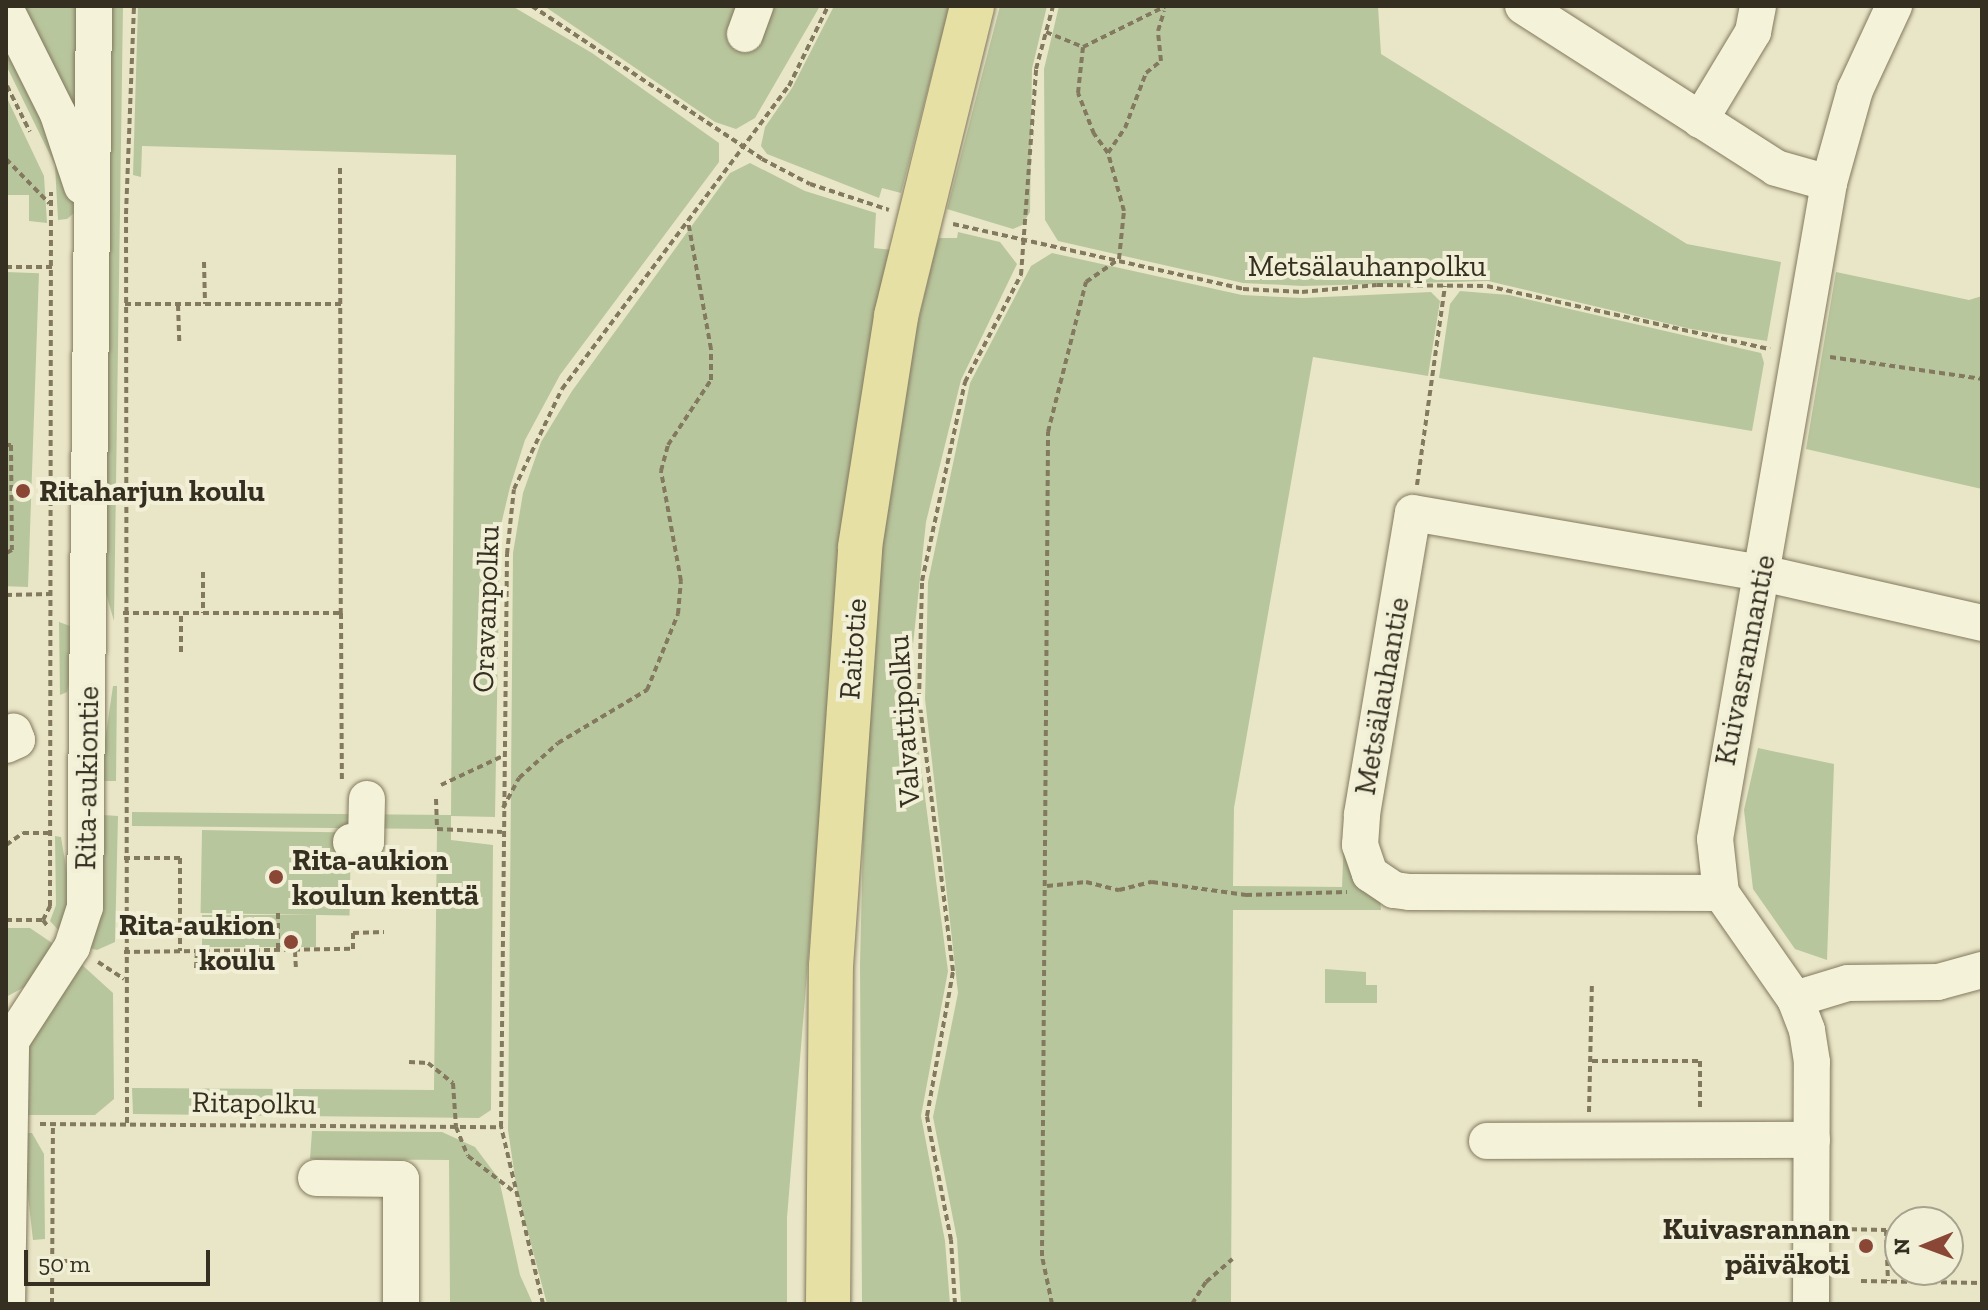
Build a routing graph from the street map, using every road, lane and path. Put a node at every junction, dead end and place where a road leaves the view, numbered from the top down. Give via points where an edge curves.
1 (94, 6) edge
2 (134, 6) edge
3 (532, 6) edge
4 (828, 6) edge
5 (972, 6) edge
6 (1053, 6) edge
7 (1523, 6) edge
8 (1758, 6) edge
9 (1894, 6) edge
10 (1165, 8) edge
11 (6, 10) edge
12 (1559, 16) edge
13 (1046, 32) junction
14 (1083, 47) junction
15 (6, 84) edge
16 (1700, 120) junction
17 (33, 138) dead end
18 (746, 145) junction
19 (1108, 153) junction
20 (6, 159) edge
21 (340, 168) dead end
22 (1829, 183) junction
23 (51, 188) dead end
24 (51, 205) junction
25 (895, 212) dead end
26 (688, 221) junction
27 (942, 222) dead end
28 (91, 230) junction
29 (1028, 238) junction
30 (1119, 259) junction
31 (204, 262) dead end
32 (6, 267) edge
33 (52, 267) junction
34 (1445, 286) junction
35 (125, 304) junction
36 (178, 304) junction
37 (205, 304) junction
38 (341, 304) junction
39 (179, 342) dead end
40 (1800, 352) junction
41 (1982, 379) edge
42 (6, 445) edge
43 (1413, 513) junction
44 (6, 553) edge
45 (203, 572) dead end
46 (1762, 573) junction
47 (50, 594) junction
48 (6, 595) edge
49 (123, 613) junction
50 (181, 613) junction
51 (203, 613) junction
52 (341, 613) junction
53 (1982, 623) edge
54 (181, 652) dead end
55 (503, 756) junction
56 (441, 785) dead end
57 (354, 792) joint
58 (436, 799) dead end
59 (502, 810) junction
60 (502, 832) junction
61 (50, 833) junction
62 (351, 842) dead end
63 (6, 845) edge
64 (124, 858) junction
65 (1380, 883) junction
66 (1047, 886) junction
67 (1721, 893) junction
68 (278, 913) dead end
69 (43, 920) dead end
70 (384, 932) dead end
71 (180, 951) junction
72 (197, 951) junction
73 (278, 951) junction
74 (295, 951) junction
75 (124, 952) junction
76 (196, 968) dead end
77 (296, 968) dead end
78 (1982, 970) edge
79 (1592, 983) dead end
80 (1795, 999) junction
81 (11, 1023) edge
82 (1592, 1061) junction
83 (409, 1062) dead end
84 (127, 1123) junction
85 (53, 1124) junction
86 (6, 1125) edge
87 (456, 1127) junction
88 (501, 1127) junction
89 (1699, 1140) junction
90 (1812, 1140) junction
91 (1487, 1141) dead end
92 (1589, 1141) junction
93 (316, 1178) dead end
94 (513, 1191) junction
95 (1811, 1225) junction
96 (1884, 1230) edge
97 (1232, 1259) dead end
98 (53, 1261) junction
99 (68, 1261) dead end
100 (1861, 1281) dead end
101 (1884, 1281) edge
102 (7, 1304) edge
103 (52, 1304) edge
104 (401, 1304) edge
105 (543, 1304) edge
106 (828, 1304) edge
107 (955, 1304) edge
108 (1052, 1304) edge
109 (1192, 1304) edge
110 (1811, 1304) edge

1 - 28 street, Rita-aukiontie
2 - 35 path
3 - 18 path
4 - 18 path, Oravanpolku via 789,86
5 - 106 main road, Raitotie via 896,316 860,547 831,966
6 - 13 path, Valvattipolku
7 - 12 street
8 - 16 street via 1753,32
9 - 22 street, Kuivasrannantie via 1855,90
10 - 14 path
10 - 19 path via 1158,31 1161,61 1146,73 1125,128
11 - 28 street, Rita-aukiontie via 76,160
12 - 16 street
13 - 14 path
13 - 29 path, Valvattipolku via 1036,69
14 - 19 path via 1078,93
15 - 17 path
16 - 22 street via 1776,168
18 - 25 path via 810,184
18 - 26 path, Oravanpolku
19 - 30 path via 1124,211
20 - 24 path
21 - 38 path
22 - 40 street, Kuivasrannantie
23 - 24 path
24 - 33 path
26 - 55 path, Oravanpolku via 562,389 514,489 507,554
26 - 59 path via 711,349 711,380 668,445 661,471 681,581 678,614 647,690 558,743 519,778
27 - 29 path, Metsälauhanpolku
28 - 81 street, Rita-aukiontie via 85,907 72,947
29 - 30 path, Metsälauhanpolku
29 - 107 path, Valvattipolku via 1021,275 965,382 922,581 919,699 953,971 927,1116 951,1240
30 - 34 path, Metsälauhanpolku via 1243,289
30 - 66 path via 1086,282 1048,432
31 - 37 path
32 - 33 path
33 - 47 path
34 - 40 path, Metsälauhanpolku via 1510,290 1690,334
34 - 43 path
35 - 36 path
35 - 49 path
36 - 37 path
36 - 39 path
37 - 38 path
38 - 52 path
40 - 41 path, Metsälauhanpolku
40 - 46 street, Kuivasrannantie
42 - 44 path via 11,445 12,550
43 - 46 street
43 - 65 street, Metsälauhantie via 1362,814 1362,856
45 - 51 path
46 - 53 street
46 - 67 street, Kuivasrannantie via 1718,803 1715,839
47 - 48 path
47 - 61 path
49 - 50 path
49 - 64 path
50 - 51 path
50 - 54 path
51 - 52 path
52 - 57 path
55 - 56 path
55 - 59 path, Oravanpolku
57 - 62 street via 366,842
58 - 60 path via 437,829
59 - 60 path, Oravanpolku
60 - 88 path, Oravanpolku
61 - 63 path via 23,833
61 - 69 path via 50,906
64 - 71 path via 180,858
64 - 75 path
65 - 66 path via 1338,893 1246,895 1152,882 1119,890 1086,882
65 - 67 street via 1409,892
66 - 108 path via 1042,1256
67 - 80 street, Kuivasrannantie
68 - 73 path
70 - 74 path via 353,933 353,949
71 - 72 path
71 - 75 path
72 - 73 path
72 - 76 path
73 - 74 path
74 - 77 path
75 - 84 path
78 - 80 street via 1938,982 1848,983
79 - 82 path
80 - 90 street, Kuivasrannantie via 1812,1062
81 - 86 street, Rita-aukiontie
82 - 89 path via 1700,1061
82 - 92 path
83 - 87 path via 428,1063 453,1083
84 - 85 path, Ritapolku
84 - 87 path, Ritapolku
85 - 86 path, Ritapolku
85 - 98 path
86 - 102 street, Rita-aukiontie
87 - 88 path, Ritapolku
87 - 94 path via 468,1156
88 - 94 path, Oravanpolku
89 - 90 street
89 - 92 street
90 - 95 street, Kuivasrannantie
91 - 92 street
93 - 104 street via 401,1179
94 - 105 path, Oravanpolku
95 - 96 path
95 - 110 street, Kuivasrannantie
97 - 109 path via 1206,1282
98 - 99 path
98 - 103 path
100 - 101 path

